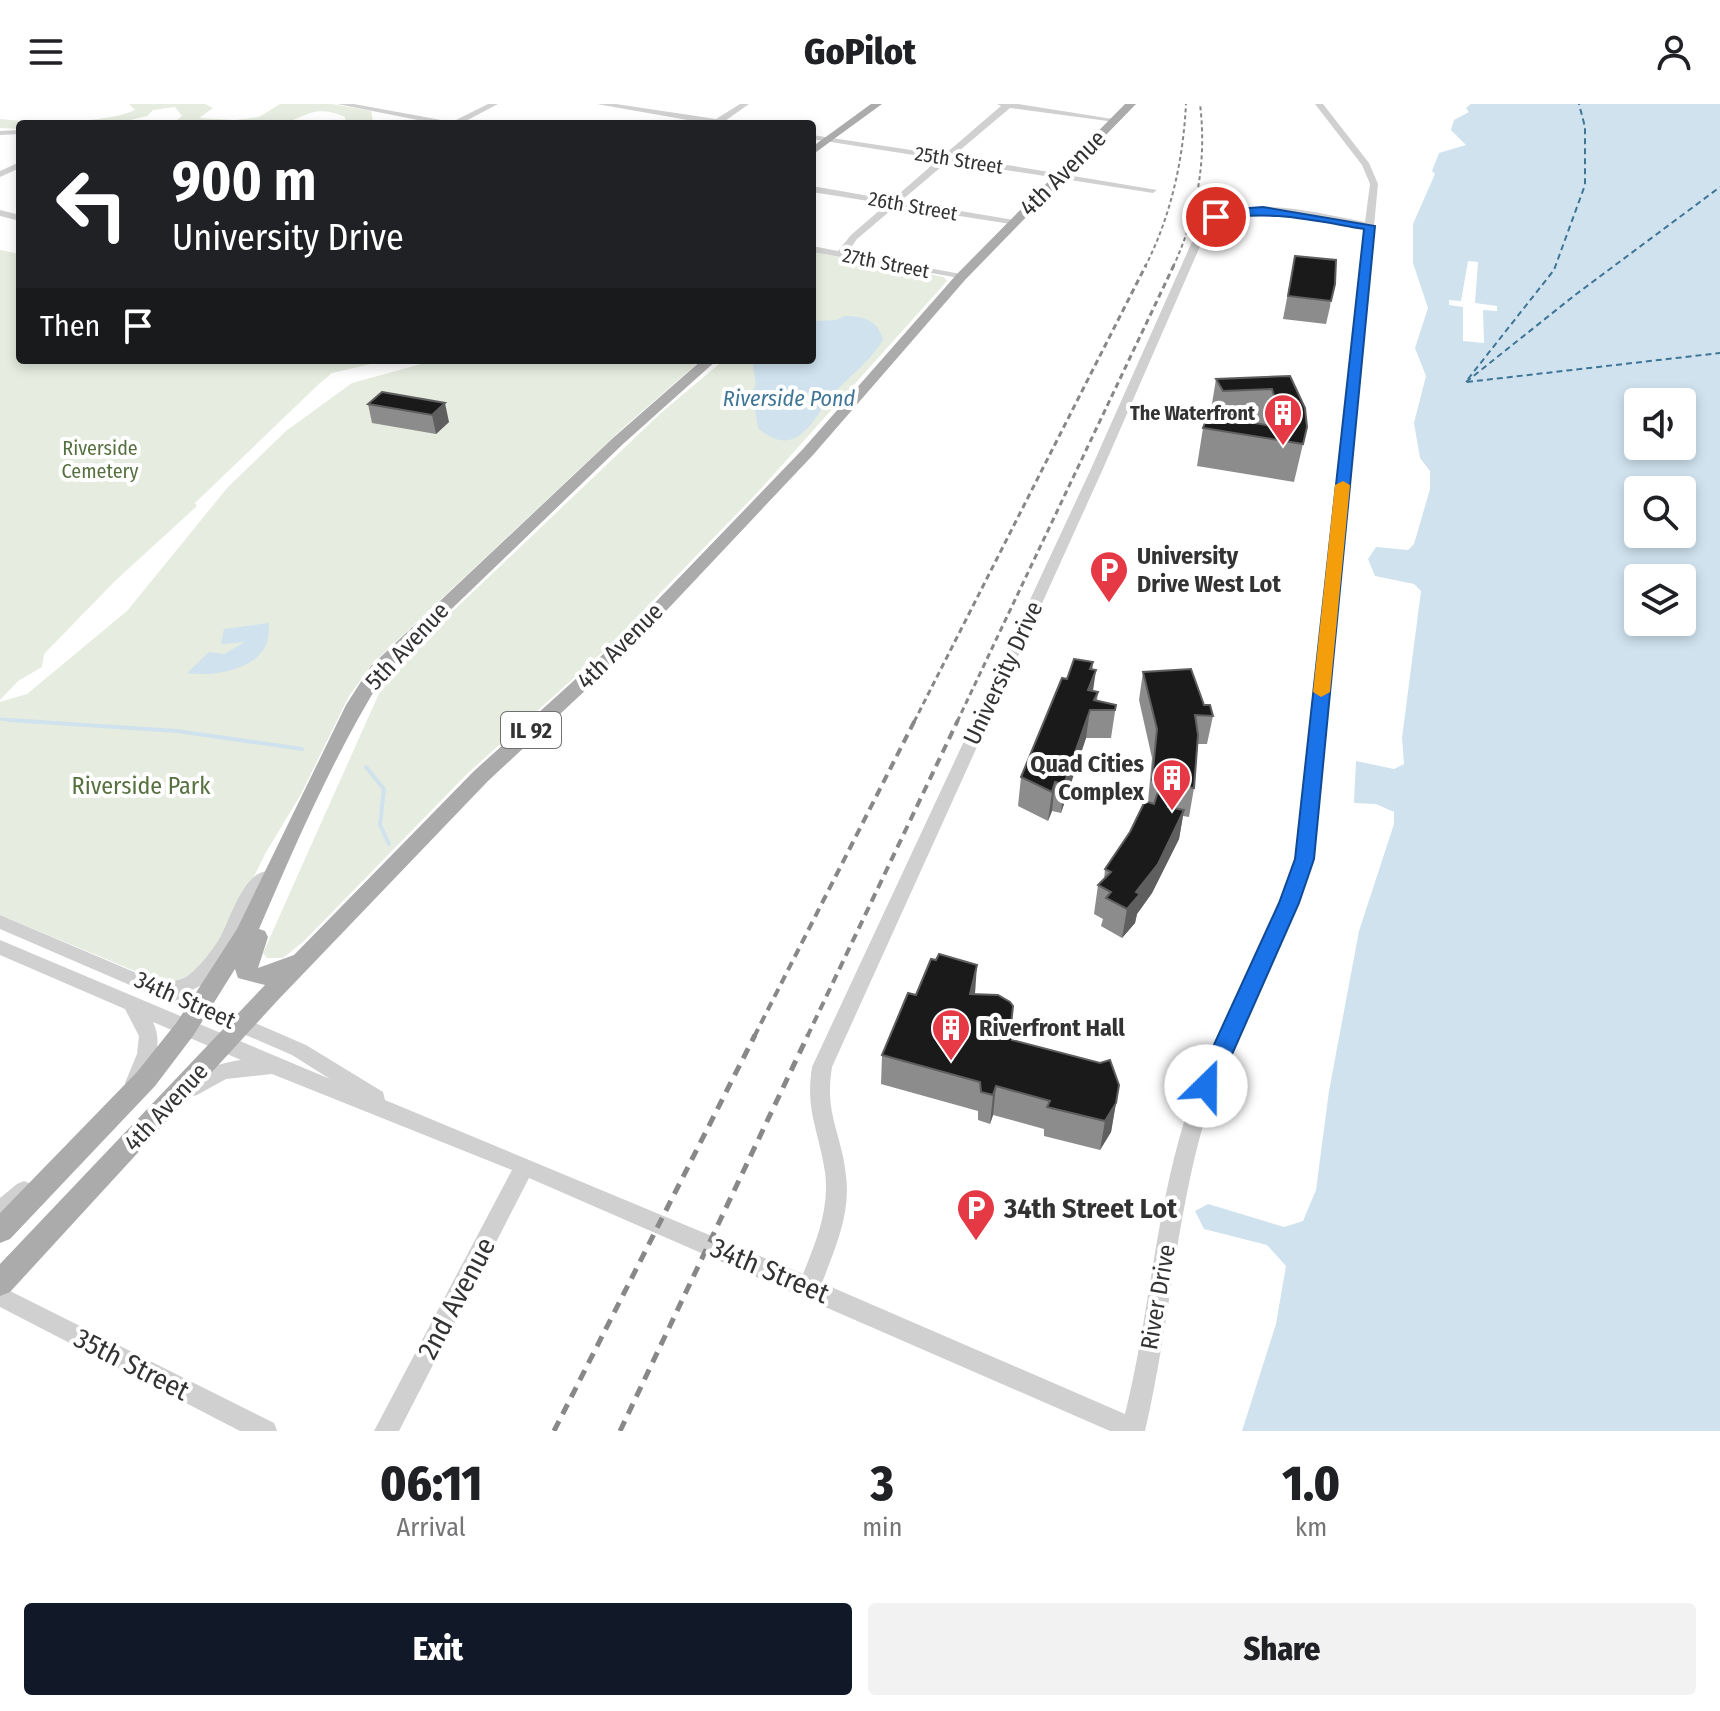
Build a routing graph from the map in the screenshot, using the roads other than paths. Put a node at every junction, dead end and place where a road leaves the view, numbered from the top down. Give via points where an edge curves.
1 (341, 104) edge
2 (494, 104) edge
3 (601, 104) edge
4 (745, 104) edge
5 (877, 104) edge
6 (1005, 104) edge
7 (1131, 104) edge
8 (1319, 104) edge
9 (431, 120) edge
10 (461, 120) edge
11 (697, 120) edge
12 (720, 120) edge
13 (1115, 120) junction
14 (816, 137) edge
15 (829, 139) junction
16 (816, 149) edge
17 (946, 158) junction
18 (1060, 176) junction
19 (816, 190) edge
20 (1153, 190) dead end
21 (894, 203) junction
22 (1014, 223) junction
23 (1370, 226) junction
24 (816, 250) edge
25 (840, 255) junction
26 (961, 277) junction
27 (706, 364) edge
28 (271, 876) junction
29 (0, 922) edge
30 (0, 947) edge
31 (307, 957) junction
32 (159, 989) junction
33 (116, 999) junction
34 (200, 1006) junction
35 (242, 1025) junction
36 (185, 1029) junction
37 (223, 1045) junction
38 (281, 1069) junction
39 (124, 1103) junction
40 (169, 1104) junction
41 (404, 1116) junction
42 (97, 1132) junction
43 (525, 1166) junction
44 (0, 1212) edge
45 (0, 1231) edge
46 (0, 1283) edge
47 (809, 1286) junction
48 (0, 1296) edge
49 (1133, 1430) edge
50 (265, 1431) edge
51 (386, 1431) edge

1 - 9 street
2 - 10 street
3 - 11 street
4 - 12 street
5 - 15 main road
6 - 13 street
6 - 17 street
7 - 13 main road, 4th Avenue / IL 92
8 - 23 street, River Drive via 1373,177
13 - 18 main road, 4th Avenue / IL 92
14 - 15 street, 25th Street
15 - 16 main road
15 - 17 street, 25th Street
17 - 18 street, 25th Street
17 - 21 street
18 - 20 street, 25th Street
18 - 22 main road, 4th Avenue / IL 92
19 - 21 street, 26th Street
21 - 22 street, 26th Street
21 - 25 street
22 - 26 main road, 4th Avenue / IL 92
23 - 47 street, University Drive via 1263,210 1225,214 1204,226 822,1067 817,1106 837,1190 830,1231
23 - 49 street, River Drive via 1305,859 1193,1122
24 - 25 street, 27th Street
25 - 26 street, 27th Street
26 - 31 main road, 4th Avenue / IL 92 via 808,452 638,631 481,776
27 - 28 main road, 5th Avenue via 378,670
28 - 31 main road via 269,912 246,972 268,976
28 - 32 street via 253,887 225,945 197,979 178,989
28 - 34 main road, 5th Avenue via 247,931
29 - 32 street, 34th Street
30 - 33 street, 34th Street
31 - 35 main road, 4th Avenue / IL 92
32 - 34 street, 34th Street
33 - 36 street, 34th Street
33 - 39 street via 141,1016 150,1034 148,1054
34 - 35 street, 34th Street
34 - 36 main road, 4th Avenue
35 - 37 main road, 4th Avenue / IL 92
35 - 41 street, 34th Street via 299,1050
36 - 37 street, 34th Street
36 - 39 main road, 4th Avenue
37 - 38 street, 34th Street
37 - 40 main road, 4th Avenue / IL 92
38 - 40 street via 250,1066 215,1073
38 - 41 street, 34th Street
39 - 42 main road, 4th Avenue
40 - 46 main road, 4th Avenue / IL 92
41 - 43 street, 34th Street
42 - 44 street via 63,1153
42 - 45 main road, 4th Avenue
43 - 47 street, 34th Street
43 - 51 street, 2nd Avenue
47 - 49 street, 34th Street
48 - 50 street, 35th Street

